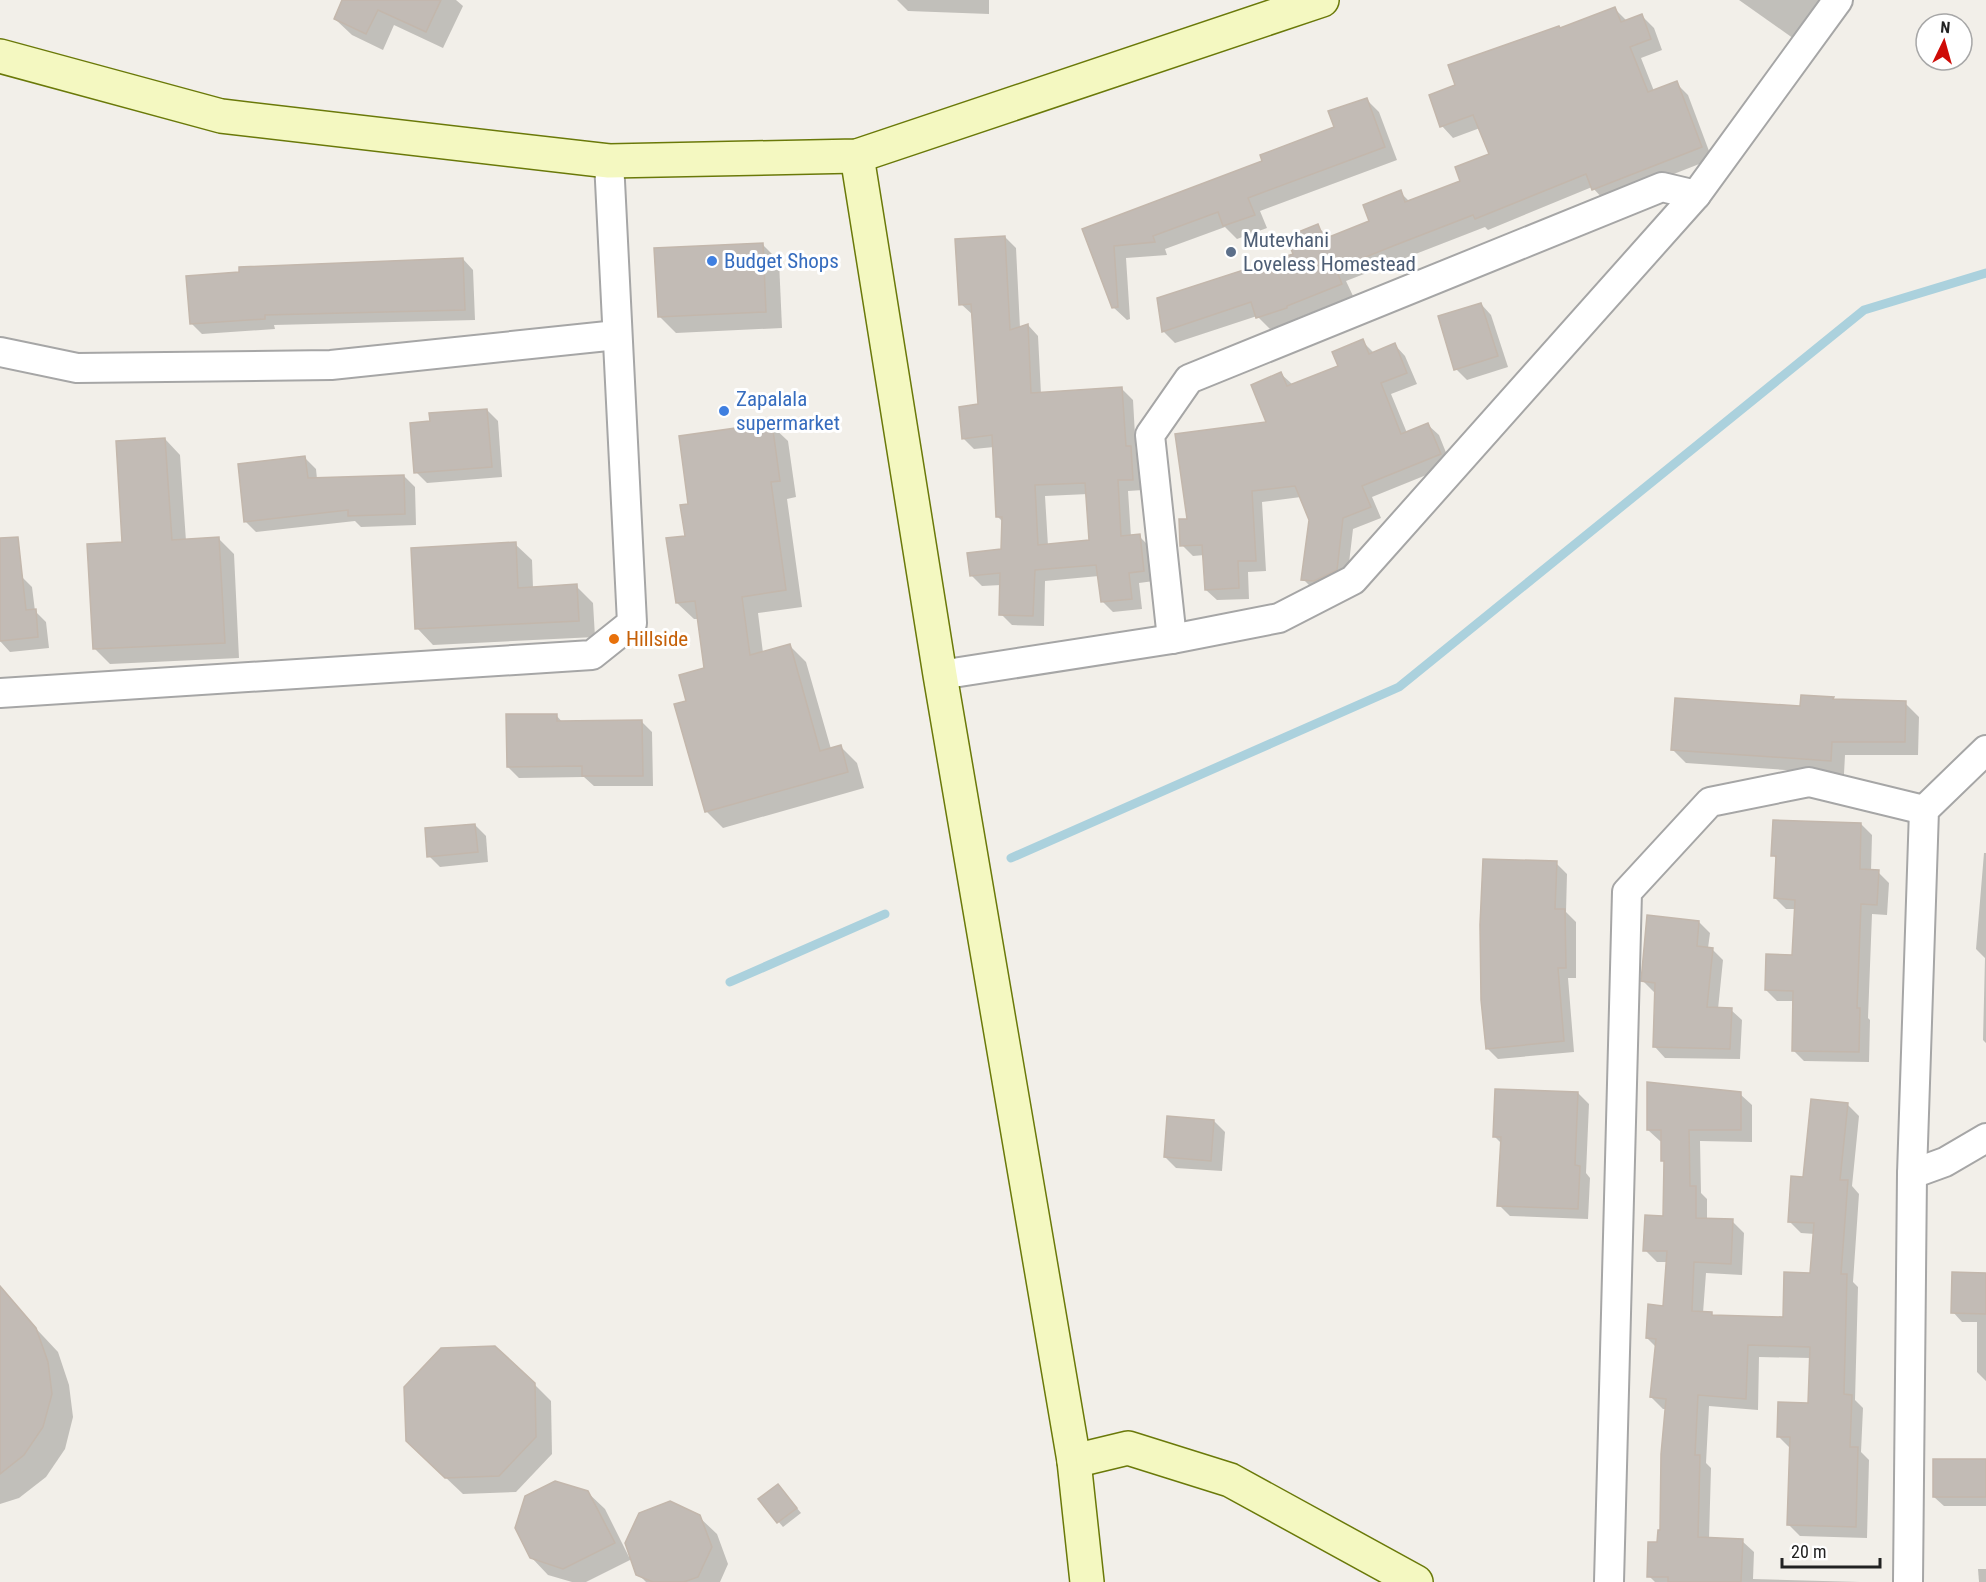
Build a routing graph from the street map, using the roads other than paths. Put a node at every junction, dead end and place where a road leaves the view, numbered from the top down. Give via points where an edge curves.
1 (1322, 0) edge
2 (1838, 0) edge
3 (0, 56) edge
4 (857, 156) junction
5 (609, 161) junction
6 (1696, 195) junction
7 (617, 335) junction
8 (0, 352) edge
9 (1172, 639) junction
10 (940, 675) junction
11 (0, 693) edge
12 (1986, 750) edge
13 (1924, 810) junction
14 (1986, 1138) edge
15 (1912, 1173) junction
16 (1074, 1461) junction
17 (1087, 1582) edge
18 (1416, 1582) edge
19 (1609, 1582) edge
20 (1908, 1582) edge

1 - 4 street
2 - 6 street
3 - 5 street via 221,116
4 - 5 street
4 - 10 street
5 - 7 street
6 - 9 street via 1353,580 1279,618
6 - 9 street via 1662,187 1189,379 1150,435
7 - 8 street via 331,365 77,368
7 - 11 street via 632,623 592,655
9 - 10 street
10 - 16 street
12 - 13 street
13 - 15 street
13 - 19 street via 1809,783 1710,802 1627,892
14 - 15 street via 1945,1162
15 - 20 street
16 - 17 street
16 - 18 street via 1128,1448 1230,1480

